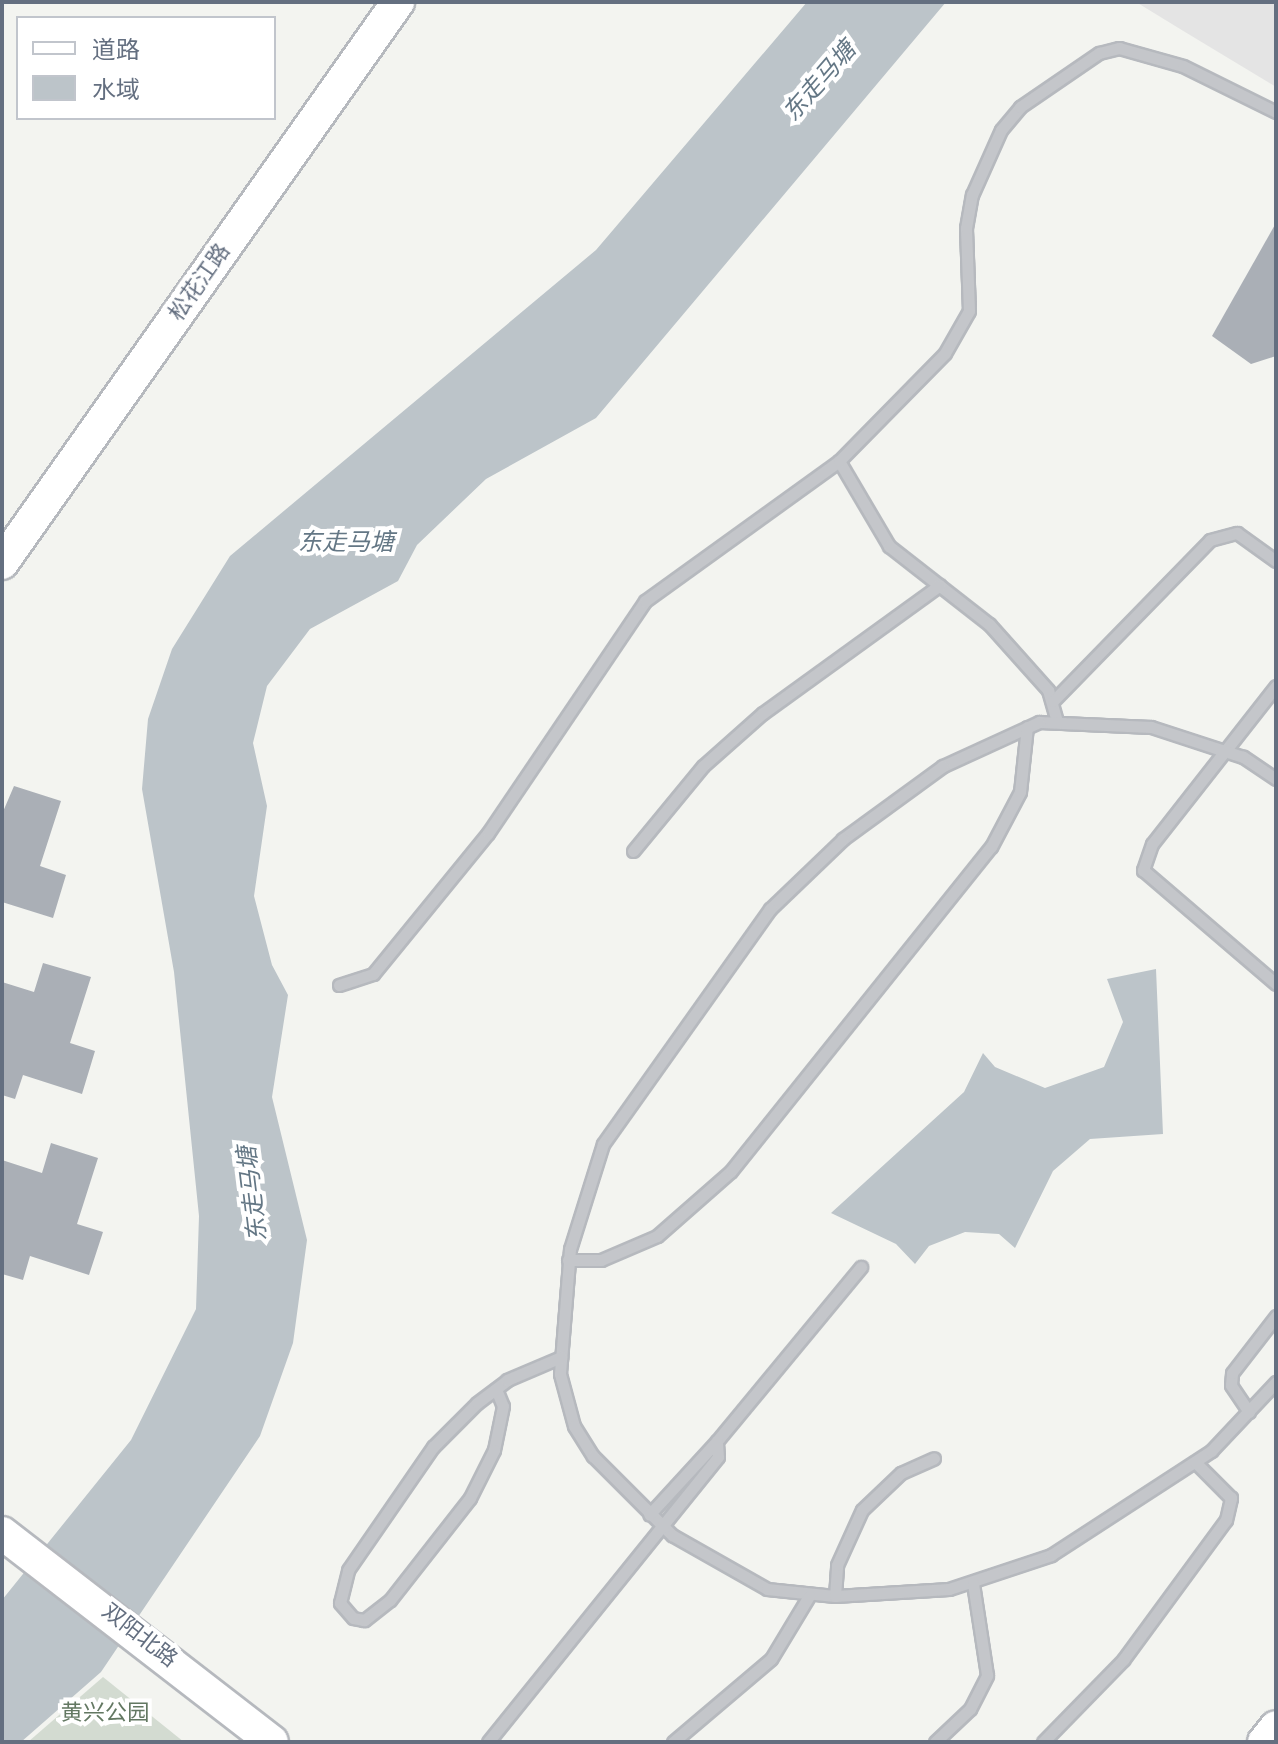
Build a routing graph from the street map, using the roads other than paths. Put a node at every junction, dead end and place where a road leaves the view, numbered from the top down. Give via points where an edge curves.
1 (398, 2) edge
2 (1276, 112) edge
3 (839, 461) junction
4 (1276, 561) edge
5 (2, 563) edge
6 (940, 585) junction
7 (1276, 686) edge
8 (1053, 701) junction
9 (1057, 721) junction
10 (1027, 727) junction
11 (1226, 750) junction
12 (1276, 779) edge
13 (633, 851) dead end
14 (1276, 984) edge
15 (339, 985) dead end
16 (568, 1260) junction
17 (861, 1267) dead end
18 (1276, 1316) edge
19 (561, 1357) junction
20 (496, 1389) junction
21 (1273, 1391) edge
22 (1249, 1412) junction
23 (717, 1441) junction
24 (934, 1458) dead end
25 (1195, 1462) junction
26 (649, 1515) junction
27 (662, 1527) junction
28 (2, 1533) edge
29 (973, 1583) junction
30 (809, 1596) junction
31 (835, 1596) junction
32 (1276, 1727) edge
33 (272, 1742) edge
34 (488, 1742) edge
35 (673, 1742) edge
36 (935, 1742) edge
37 (1043, 1742) edge
38 (1264, 1742) edge

1 - 5 main road, 松花江路
2 - 3 lane via 1183,66 1119,48 1099,53 1020,107 1001,130 972,195 964,326
3 - 6 lane via 889,546
3 - 15 lane via 645,601 488,833 373,974
4 - 8 lane via 1237,533 1210,540
6 - 8 lane via 989,624
6 - 13 lane via 763,713 703,766
7 - 11 lane
8 - 9 lane
9 - 10 lane
9 - 11 lane via 1151,727
10 - 16 lane via 943,766 881,809 770,909 603,1144
10 - 16 lane via 1020,792 991,847 731,1171 657,1236 601,1260
11 - 12 lane
11 - 14 lane via 1152,844 1143,870
16 - 19 lane
17 - 23 lane
18 - 22 lane via 1232,1373 1231,1385
19 - 20 lane
19 - 26 lane via 574,1426 611,1480
20 - 20 lane via 433,1447 373,1529 341,1588 340,1603 353,1618 364,1620 390,1600 470,1498 494,1450 503,1406
21 - 22 lane
22 - 25 lane
23 - 26 lane
23 - 27 lane via 718,1457
24 - 31 lane via 901,1473 862,1510 837,1565
25 - 29 lane via 1051,1555
25 - 37 lane via 1231,1498 1226,1520 1123,1660
26 - 27 lane
27 - 30 lane via 741,1578
27 - 34 lane
28 - 33 main road, 双阳北路 via 133,1628
29 - 31 lane
29 - 36 lane via 987,1675 970,1709
30 - 31 lane
30 - 35 lane via 771,1659
32 - 38 main road

